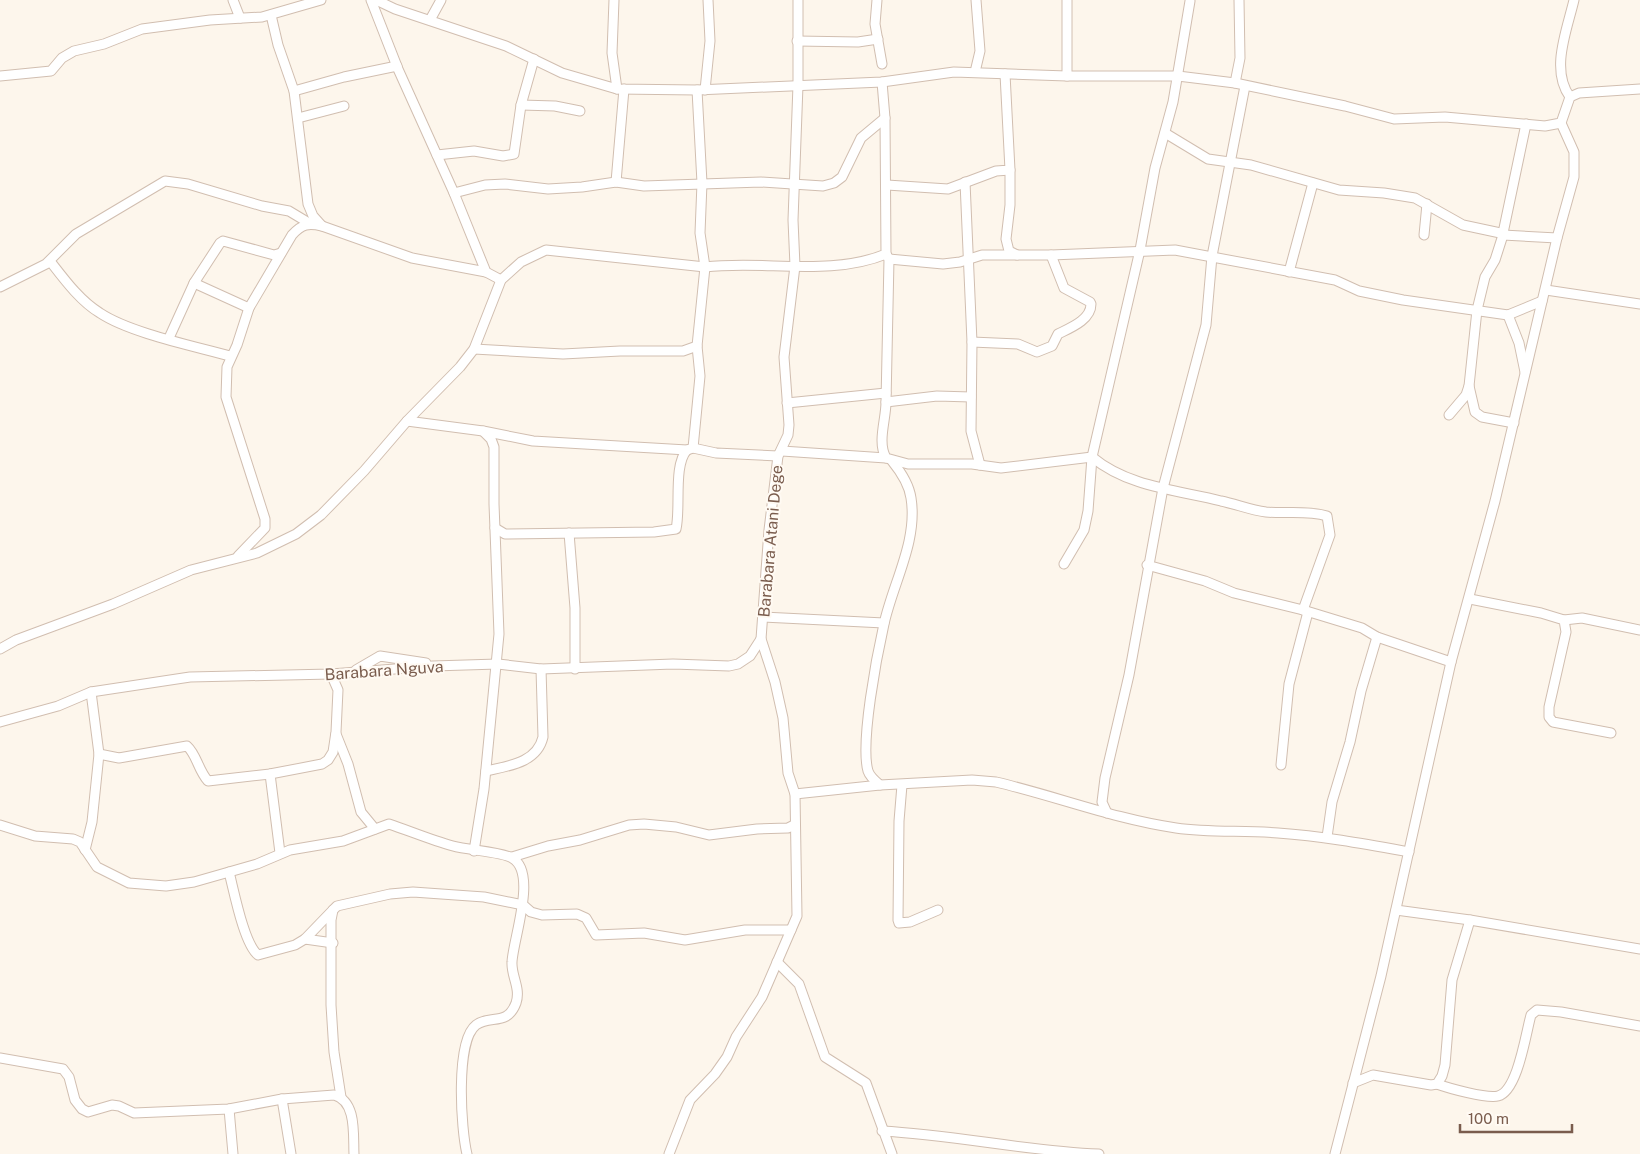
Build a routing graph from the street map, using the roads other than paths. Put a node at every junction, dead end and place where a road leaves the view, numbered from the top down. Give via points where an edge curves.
1 (233, 0) edge
2 (321, 0) edge
3 (371, 0) edge
4 (376, 0) edge
5 (442, 0) edge
6 (614, 0) edge
7 (708, 0) edge
8 (798, 0) edge
9 (877, 0) edge
10 (976, 0) edge
11 (1067, 0) edge
12 (1239, 0) edge
13 (1574, 0) edge
14 (1190, 1) edge
15 (271, 15) junction
16 (240, 18) junction
17 (430, 20) junction
18 (878, 39) junction
19 (797, 41) junction
20 (534, 59) junction
21 (882, 64) dead end
22 (396, 66) junction
23 (975, 72) junction
24 (1006, 74) junction
25 (0, 76) edge
26 (1067, 76) junction
27 (1178, 76) junction
28 (882, 82) junction
29 (1235, 83) junction
30 (798, 85) junction
31 (1245, 86) junction
32 (620, 89) junction
33 (1640, 89) edge
34 (701, 90) junction
35 (294, 91) junction
36 (1570, 97) junction
37 (521, 105) junction
38 (344, 106) dead end
39 (580, 111) dead end
40 (298, 118) junction
41 (885, 118) junction
42 (1561, 122) junction
43 (1526, 124) junction
44 (1165, 133) junction
45 (437, 155) junction
46 (1233, 161) junction
47 (1010, 170) junction
48 (616, 182) junction
49 (965, 182) junction
50 (702, 183) junction
51 (794, 183) junction
52 (1313, 183) junction
53 (887, 185) junction
54 (454, 193) junction
55 (308, 204) junction
56 (1427, 204) junction
57 (305, 221) junction
58 (322, 226) junction
59 (1504, 234) junction
60 (1424, 236) dead end
61 (1557, 238) junction
62 (1140, 250) junction
63 (281, 253) junction
64 (1051, 255) junction
65 (888, 256) junction
66 (1018, 256) junction
67 (1212, 256) junction
68 (970, 259) junction
69 (50, 261) junction
70 (795, 266) junction
71 (705, 267) junction
72 (486, 272) junction
73 (1289, 272) junction
74 (501, 280) junction
75 (194, 283) junction
76 (0, 287) edge
77 (1546, 290) junction
78 (1542, 301) junction
79 (1640, 304) edge
80 (249, 308) junction
81 (1477, 310) junction
82 (1508, 314) junction
83 (169, 338) junction
84 (972, 342) junction
85 (697, 346) junction
86 (474, 349) junction
87 (230, 356) junction
88 (1526, 375) junction
89 (1469, 386) junction
90 (886, 397) junction
91 (971, 397) junction
92 (787, 403) junction
93 (1450, 415) dead end
94 (407, 421) junction
95 (1514, 423) junction
96 (483, 431) junction
97 (690, 449) junction
98 (780, 453) junction
99 (1092, 457) junction
100 (889, 460) junction
101 (980, 465) junction
102 (1163, 488) junction
103 (495, 528) junction
104 (569, 533) junction
105 (505, 534) junction
106 (495, 540) junction
107 (238, 556) junction
108 (1064, 564) dead end
109 (1147, 565) junction
110 (1470, 599) junction
111 (1306, 611) junction
112 (763, 617) junction
113 (1564, 620) junction
114 (884, 622) junction
115 (1640, 630) edge
116 (1377, 637) junction
117 (761, 639) junction
118 (0, 649) edge
119 (1451, 662) junction
120 (498, 664) junction
121 (433, 666) junction
122 (541, 669) junction
123 (575, 669) junction
124 (353, 672) junction
125 (331, 674) junction
126 (91, 692) junction
127 (0, 722) edge
128 (336, 732) junction
129 (1611, 733) dead end
130 (99, 754) junction
131 (1282, 765) dead end
132 (486, 771) junction
133 (270, 774) junction
134 (880, 785) junction
135 (902, 785) junction
136 (795, 794) junction
137 (1102, 802) junction
138 (1097, 810) junction
139 (1107, 813) junction
140 (0, 825) edge
141 (794, 825) junction
142 (375, 829) junction
143 (1327, 837) junction
144 (85, 850) junction
145 (474, 851) junction
146 (1409, 852) junction
147 (280, 853) junction
148 (512, 857) junction
149 (229, 872) junction
150 (523, 905) junction
151 (333, 910) junction
152 (938, 910) dead end
153 (1396, 910) junction
154 (1470, 920) junction
155 (791, 930) junction
156 (306, 938) junction
157 (333, 943) junction
158 (1640, 949) edge
159 (777, 962) junction
160 (1640, 1026) edge
161 (0, 1058) edge
162 (1358, 1064) junction
163 (1368, 1076) junction
164 (1354, 1083) junction
165 (1437, 1084) junction
166 (341, 1097) junction
167 (282, 1099) junction
168 (229, 1109) junction
169 (882, 1130) junction
170 (1046, 1152) edge
171 (233, 1154) edge
172 (292, 1154) edge
173 (354, 1154) edge
174 (467, 1154) edge
175 (669, 1154) edge
176 (892, 1154) edge
177 (1099, 1154) edge
178 (1336, 1154) edge

1 - 16 street
2 - 15 street
3 - 22 street
4 - 17 street
5 - 17 street
6 - 32 street via 612,53
7 - 34 street via 710,41
8 - 19 street, Barabara Atani Dege
9 - 18 street via 875,24
10 - 23 street via 980,51
11 - 26 street
12 - 29 street via 1240,58
13 - 36 street via 1560,72 1563,88
14 - 27 street
15 - 16 street
15 - 35 street
16 - 25 street via 142,28 104,44 74,51 62,58 51,71
17 - 20 street
18 - 19 street via 858,42
18 - 21 street
19 - 30 street, Barabara Atani Dege
20 - 32 street via 562,73
20 - 37 street
22 - 35 street
22 - 45 street
23 - 24 street
23 - 28 street
24 - 26 street
24 - 47 street
26 - 27 street
27 - 29 street
27 - 44 street
28 - 30 street
28 - 41 street
29 - 31 street
30 - 34 street
30 - 51 street, Barabara Atani Dege
31 - 43 street via 1394,119 1445,117
31 - 46 street
32 - 34 street
32 - 48 street
33 - 36 street via 1579,93
34 - 50 street
35 - 40 street
36 - 42 street
37 - 39 street
37 - 45 street via 514,154 511,156 474,151
38 - 40 street
40 - 55 street
41 - 51 street via 861,138 842,177 834,183 822,186
41 - 53 street
42 - 43 street via 1545,126
42 - 61 street via 1574,152 1575,164
43 - 59 street
44 - 46 street via 1208,159
44 - 62 street
45 - 54 street
46 - 52 street
46 - 67 street
47 - 49 street via 996,171
47 - 66 street via 1006,239 1009,251
48 - 50 street via 644,186
48 - 54 street via 548,189 486,185
49 - 53 street via 940,189
49 - 68 street
50 - 51 street
50 - 71 street via 700,232
51 - 70 street, Barabara Atani Dege
52 - 56 street via 1339,190 1400,195
52 - 73 street
53 - 65 street
54 - 72 street
55 - 57 street
55 - 58 street via 312,216
56 - 59 street via 1463,225
56 - 60 street
57 - 58 street
57 - 63 street
57 - 69 street via 289,211 188,184 164,181 76,234
58 - 72 street via 412,258
59 - 61 street
59 - 81 street via 1485,277
61 - 77 street
62 - 64 street
62 - 67 street via 1174,250
62 - 99 street
63 - 75 street via 274,255 223,241
63 - 80 street
64 - 66 street
64 - 84 street via 1064,288 1090,302 1090,313 1058,334 1052,346 1037,352 1018,344
65 - 68 street via 943,264
65 - 70 street via 851,264
65 - 90 street
66 - 68 street via 982,255
67 - 73 street
67 - 102 street via 1206,325
68 - 84 street
69 - 76 street
69 - 83 street via 100,314 129,327
70 - 71 street via 728,264
70 - 92 street, Barabara Atani Dege via 784,357
71 - 74 street via 546,250 520,262
71 - 85 street
72 - 74 street
73 - 81 street via 1335,280 1359,291 1403,300
74 - 86 street
75 - 80 street
75 - 83 street
77 - 78 street
77 - 79 street
78 - 82 street
78 - 88 street
80 - 87 street
81 - 82 street
81 - 89 street
82 - 88 street
83 - 87 street
84 - 91 street
85 - 86 street via 683,350 563,354
85 - 97 street via 700,376
86 - 94 street
87 - 107 street via 226,397 265,520 265,528
88 - 95 street
89 - 93 street
89 - 95 street via 1475,412
90 - 91 street
90 - 92 street
90 - 100 street via 882,445
91 - 101 street via 972,431
92 - 98 street, Barabara Atani Dege via 789,425
94 - 96 street
94 - 107 street via 318,518 280,544
95 - 110 street
96 - 97 street via 533,441
96 - 103 street via 492,439 494,447
97 - 98 street
97 - 104 street via 680,463 676,528 654,532
98 - 100 street
98 - 112 street, Barabara Atani Dege via 769,530
99 - 101 street via 1001,468
99 - 102 street via 1106,469
99 - 108 street via 1084,530
100 - 101 street
100 - 114 street via 910,490 912,510 908,545
102 - 109 street
102 - 111 street via 1255,510 1327,516 1330,535
103 - 105 street
103 - 106 street
104 - 105 street
104 - 123 street via 576,608
105 - 106 street
106 - 120 street via 500,634
107 - 118 street via 184,573
109 - 111 street via 1205,581 1234,593
109 - 137 street via 1129,675
110 - 113 street
110 - 119 street
111 - 116 street via 1362,628
111 - 131 street via 1289,684
112 - 114 street
112 - 117 street, Barabara Atani Dege
113 - 115 street via 1582,618
113 - 129 street via 1566,632 1549,716 1553,722
114 - 134 street via 866,741 868,772
116 - 119 street
116 - 143 street via 1332,802
117 - 123 street, Barabara Nguva via 750,656 729,666 673,664
117 - 136 street via 783,718 788,773
119 - 146 street
120 - 121 street, Barabara Nguva
120 - 122 street, Barabara Nguva
120 - 132 street
121 - 124 street, Barabara Nguva
121 - 124 street via 380,656
122 - 123 street, Barabara Nguva
122 - 132 street via 542,744 516,765
124 - 125 street, Barabara Nguva
125 - 126 street, Barabara Nguva via 190,677
125 - 128 street via 338,690
126 - 127 street, Barabara Nguva via 58,706
126 - 130 street
128 - 133 street via 333,752 322,764
128 - 142 street via 361,812
130 - 133 street via 119,758 187,746 208,781
130 - 144 street via 92,822
132 - 145 street
133 - 147 street
134 - 135 street
134 - 136 street
135 - 138 street via 972,780 996,782
135 - 152 street via 898,920 899,923 910,922
136 - 141 street
137 - 138 street
137 - 139 street
138 - 139 street
139 - 143 street via 1184,829
140 - 144 street via 35,836 73,839 80,842
141 - 148 street via 709,835 676,828 629,825
141 - 155 street via 798,896 797,916
142 - 145 street via 389,824
142 - 147 street via 343,841
143 - 146 street
144 - 149 street via 97,867 129,883 166,886
145 - 148 street
146 - 153 street
147 - 149 street
148 - 150 street via 522,867
149 - 156 street via 255,953 287,948
150 - 151 street via 484,897 413,892 348,902
150 - 155 street via 542,915 577,914 586,918 596,934 644,932 685,940 745,930
150 - 174 street via 512,962 517,1000 504,1018 473,1027 465,1049 461,1080 463,1139
151 - 156 street
151 - 157 street
153 - 154 street
153 - 162 street
154 - 158 street
154 - 165 street via 1452,980 1445,1065
155 - 159 street
156 - 157 street
157 - 166 street via 332,1033
159 - 169 street via 800,984 825,1057 866,1083
159 - 175 street via 762,997 727,1057 690,1100
160 - 165 street via 1536,1010 1515,1078 1505,1092 1498,1096 1488,1095
161 - 168 street via 63,1069 69,1077 75,1100 88,1112 112,1105 134,1113
162 - 163 street
162 - 164 street
163 - 164 street
163 - 165 street
164 - 178 street
166 - 167 street
166 - 173 street via 348,1103
167 - 168 street
167 - 172 street
168 - 171 street
169 - 170 street via 964,1138
169 - 176 street
170 - 177 street

